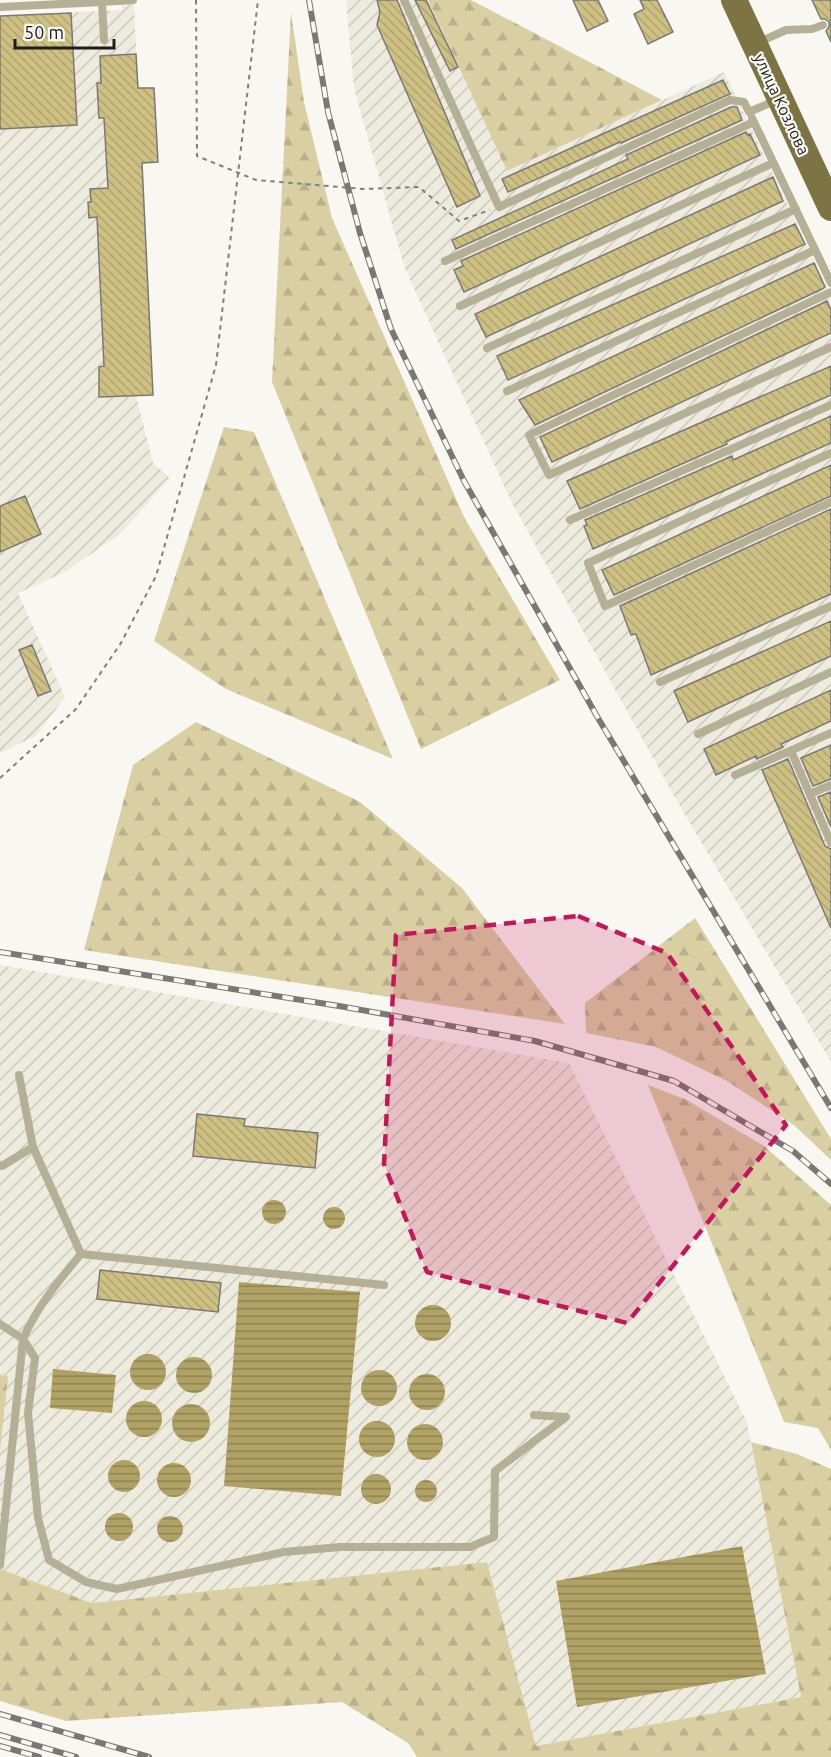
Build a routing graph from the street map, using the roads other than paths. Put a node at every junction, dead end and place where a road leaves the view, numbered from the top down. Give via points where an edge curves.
1 (133, 0) edge
2 (404, 0) edge
3 (734, 0) edge
4 (102, 1) edge
5 (38, 2) edge
6 (0, 7) edge
7 (823, 25) dead end
8 (105, 40) dead end
9 (754, 45) junction
10 (780, 99) junction
11 (749, 112) junction
12 (754, 122) junction
13 (773, 163) junction
14 (831, 208) edge
15 (796, 209) junction
16 (815, 250) junction
17 (445, 261) dead end
18 (831, 283) edge
19 (831, 292) edge
20 (460, 306) dead end
21 (831, 347) edge
22 (487, 348) dead end
23 (507, 391) dead end
24 (831, 405) edge
25 (831, 453) edge
26 (831, 502) edge
27 (570, 520) dead end
28 (831, 606) edge
29 (831, 672) edge
30 (660, 682) dead end
31 (831, 733) edge
32 (698, 734) dead end
33 (791, 751) junction
34 (735, 775) dead end
35 (831, 785) edge
36 (810, 794) junction
37 (831, 843) edge
38 (19, 1075) dead end
39 (33, 1147) junction
40 (0, 1165) edge
41 (81, 1254) junction
42 (384, 1285) dead end
43 (0, 1324) edge
44 (22, 1339) junction
45 (534, 1415) dead end
46 (0, 1565) edge

1 - 4 lane
2 - 11 lane via 499,207 730,100 744,102
3 - 9 main road, улица Козлова
4 - 5 lane
4 - 8 lane
5 - 6 lane
7 - 9 lane via 786,30
9 - 10 main road, улица Козлова
10 - 11 lane
10 - 14 main road, улица Козлова
11 - 12 lane
12 - 13 lane
12 - 17 lane
13 - 15 lane
13 - 20 lane
15 - 16 lane
15 - 22 lane
16 - 18 lane
16 - 23 lane
19 - 21 lane via 529,435 549,475
24 - 27 lane
25 - 26 lane via 588,562 604,606
28 - 30 lane
29 - 32 lane
31 - 33 lane
33 - 34 lane
33 - 36 lane
35 - 36 lane
36 - 37 lane
38 - 39 lane
39 - 40 lane
39 - 41 lane
41 - 42 lane
41 - 44 lane via 58,1280
43 - 44 lane
44 - 45 lane via 35,1358 28,1413 38,1518 50,1560 86,1582 117,1589 284,1552 340,1546 470,1547 494,1537 495,1471 566,1417
44 - 46 lane

